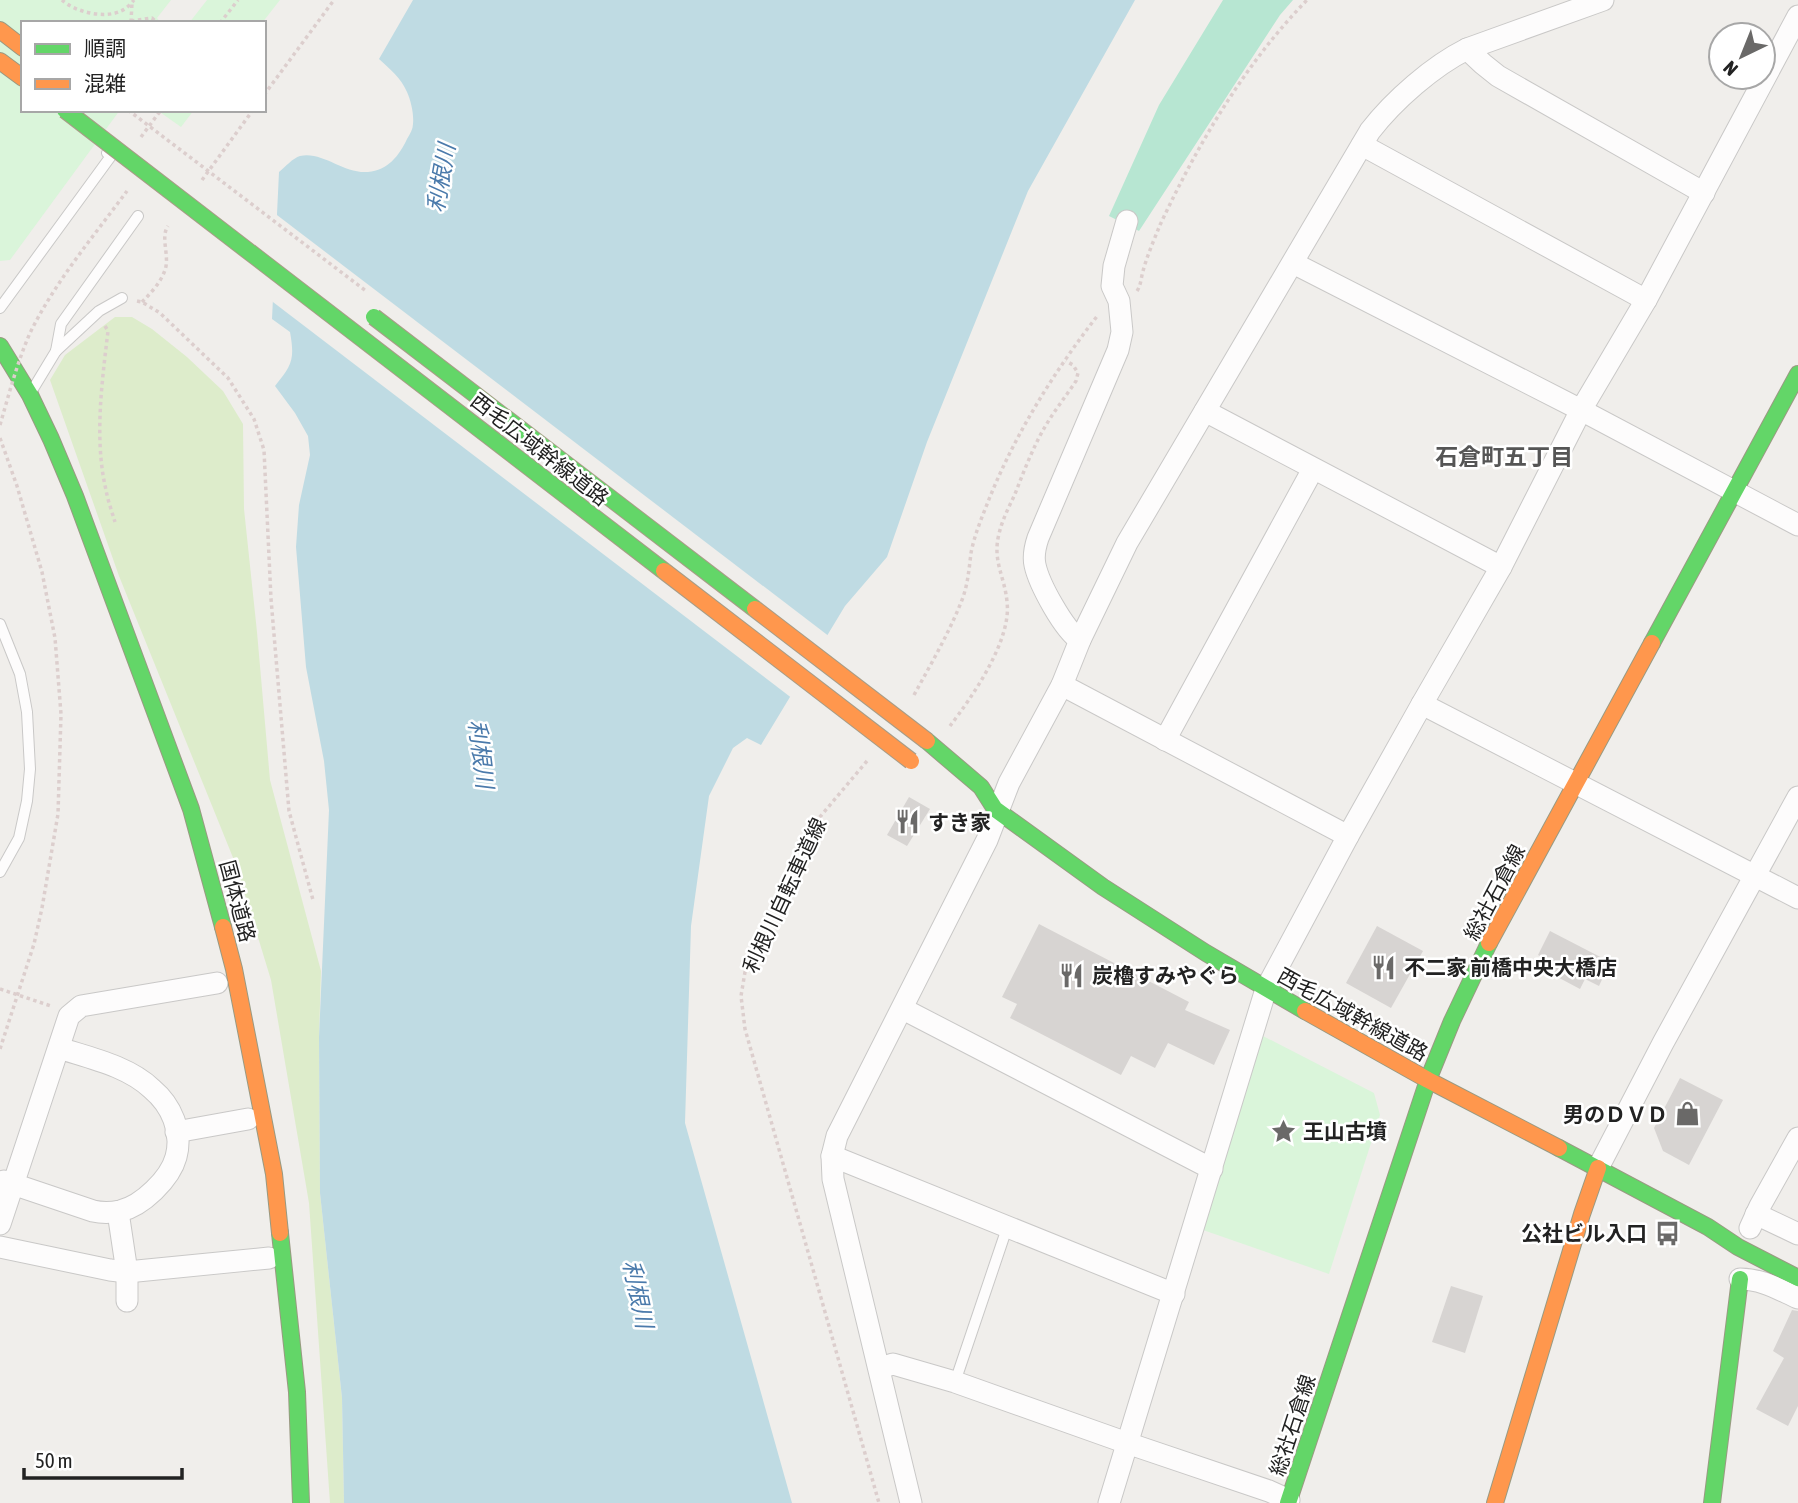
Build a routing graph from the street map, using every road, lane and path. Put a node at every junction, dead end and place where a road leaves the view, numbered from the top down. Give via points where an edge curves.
1 (62, 0) edge
2 (238, 0) edge
3 (334, 0) edge
4 (1307, 0) edge
5 (1603, 0) edge
6 (133, 2) edge
7 (1798, 16) edge
8 (131, 21) edge
9 (136, 21) edge
10 (155, 21) edge
11 (222, 21) edge
12 (0, 30) edge
13 (21, 46) edge
14 (1467, 49) junction
15 (0, 61) edge
16 (0, 72) edge
17 (21, 77) edge
18 (21, 88) edge
19 (266, 92) edge
20 (53, 112) edge
21 (68, 112) edge
22 (1362, 145) junction
23 (132, 184) dead end
24 (1704, 193) junction
25 (138, 216) dead end
26 (1127, 221) dead end
27 (1293, 263) junction
28 (1133, 296) dead end
29 (122, 298) joint
30 (1646, 300) junction
31 (357, 304) dead end
32 (0, 308) edge
33 (1098, 315) dead end
34 (0, 346) edge
35 (56, 351) junction
36 (1798, 374) edge
37 (30, 395) junction
38 (1581, 410) junction
39 (1205, 411) junction
40 (0, 425) edge
41 (1313, 469) junction
42 (1735, 491) junction
43 (1798, 525) edge
44 (1501, 567) junction
45 (0, 624) edge
46 (1080, 640) junction
47 (1062, 685) junction
48 (912, 700) dead end
49 (1422, 704) junction
50 (1165, 740) junction
51 (870, 756) dead end
52 (916, 764) dead end
53 (1575, 785) junction
54 (1798, 797) edge
55 (970, 805) dead end
56 (996, 810) junction
57 (1348, 836) junction
58 (0, 872) edge
59 (1755, 876) junction
60 (1798, 898) edge
61 (313, 900) dead end
62 (217, 983) dead end
63 (0, 989) edge
64 (1266, 989) junction
65 (57, 1008) dead end
66 (903, 1009) junction
67 (59, 1048) junction
68 (1428, 1080) junction
69 (248, 1119) dead end
70 (176, 1132) junction
71 (1798, 1138) edge
72 (832, 1156) junction
73 (1598, 1168) junction
74 (1212, 1169) junction
75 (9, 1183) junction
76 (118, 1212) junction
77 (1753, 1221) junction
78 (0, 1224) edge
79 (1007, 1227) junction
80 (1708, 1227) junction
81 (1796, 1242) edge
82 (0, 1247) edge
83 (269, 1258) dead end
84 (127, 1272) junction
85 (1798, 1278) edge
86 (1740, 1279) joint
87 (1174, 1294) junction
88 (1798, 1298) edge
89 (127, 1300) dead end
90 (880, 1368) junction
91 (954, 1382) junction
92 (1127, 1443) junction
93 (1291, 1502) edge
94 (301, 1503) edge
95 (879, 1503) edge
96 (911, 1503) edge
97 (1109, 1503) edge
98 (1495, 1503) edge
99 (1712, 1503) edge

1 - 6 path via 102,15 121,11
2 - 11 path
3 - 19 path
4 - 28 path via 1282,27 1213,124 1163,220
5 - 14 street
6 - 8 path
7 - 24 street
9 - 10 path
12 - 13 main road
14 - 22 street via 1438,66 1392,106
14 - 24 street via 1498,76
15 - 17 main road
16 - 18 lane
20 - 32 lane via 111,156
21 - 52 main road, 西毛広域幹線道路, bridge
22 - 27 street
22 - 30 street
23 - 40 path, bridge via 55,288 39,317 19,360
24 - 30 street
25 - 35 lane via 61,324
26 - 46 street via 1112,286 1119,301 1122,332 1118,349 1034,552 1035,565 1057,612
27 - 38 street
27 - 39 street
29 - 35 lane via 99,311
29 - 61 path via 142,302 160,313 228,378 254,419 264,450 289,811
30 - 38 street
31 - 56 main road, 西毛広域幹線道路, bridge via 927,741 981,787
33 - 48 path via 1013,444 976,532 962,600
34 - 37 main road, 国体道路
35 - 37 lane
36 - 42 main road, 総社石倉線
37 - 94 main road, 国体道路 via 75,496 191,808 234,969 274,1174 297,1392
38 - 42 street
38 - 44 street
39 - 41 street
39 - 46 street via 1127,543
41 - 44 street
41 - 50 street
42 - 43 street
42 - 53 main road, 総社石倉線
44 - 49 street
45 - 58 lane via 20,674 30,769 19,838
46 - 47 street
47 - 50 street
47 - 56 street
49 - 53 street
49 - 57 street
50 - 57 street
51 - 95 path, 利根川自転車道線 via 814,824 745,972 741,996 745,1029
53 - 59 street
53 - 68 main road, 総社石倉線 via 1475,972
54 - 59 street
55 - 56 main road, 西毛広域幹線道路
56 - 64 main road, 西毛広域幹線道路 via 1113,894
56 - 66 street via 987,840
57 - 64 street
59 - 60 street
59 - 73 street
62 - 67 street via 81,1006 69,1016
63 - 65 path
64 - 68 main road, 西毛広域幹線道路
64 - 74 street
66 - 72 street via 837,1136
66 - 74 street
67 - 70 street via 137,1077 168,1106
67 - 75 street
68 - 73 main road, 西毛広域幹線道路
68 - 93 main road, 総社石倉線
69 - 70 street
70 - 76 street via 176,1158 156,1188 139,1203
71 - 77 street
72 - 79 street
72 - 90 street
73 - 80 main road, 西毛広域幹線道路
73 - 98 main road
74 - 87 street
75 - 76 street via 93,1211
75 - 78 street
76 - 84 street
77 - 80 main road, 西毛広域幹線道路
77 - 81 street
79 - 87 street
79 - 91 lane
80 - 85 main road, 西毛広域幹線道路
82 - 84 street
83 - 84 street
84 - 89 street
86 - 88 street via 1765,1282
86 - 99 main road
87 - 92 street
90 - 91 street via 893,1364
90 - 96 street
91 - 92 street
92 - 93 street
92 - 97 street

